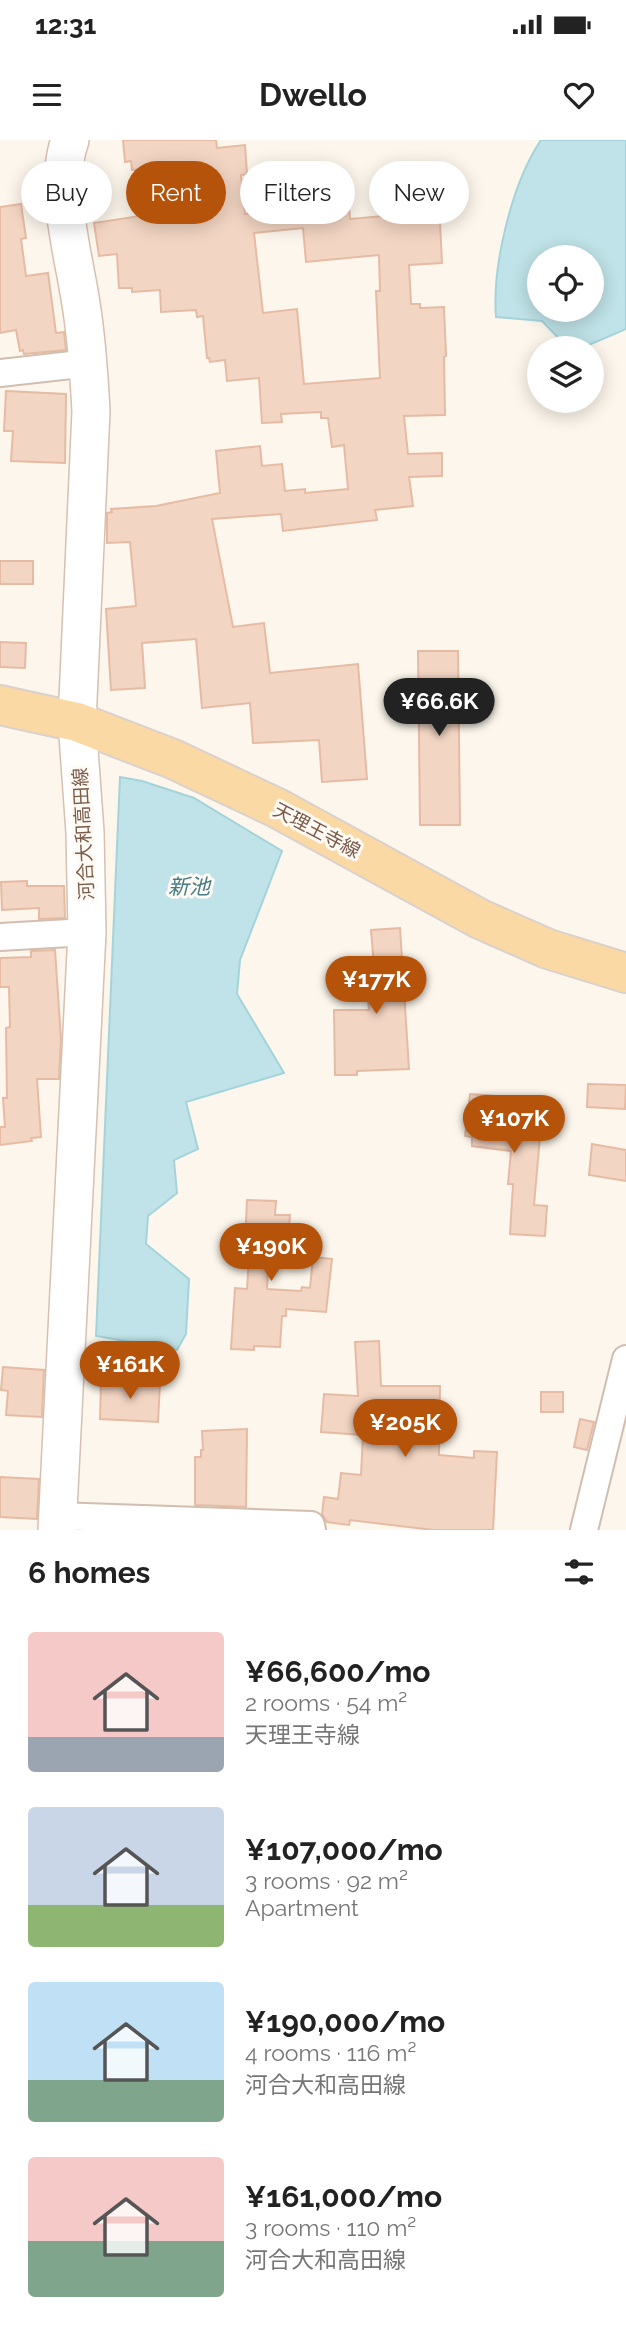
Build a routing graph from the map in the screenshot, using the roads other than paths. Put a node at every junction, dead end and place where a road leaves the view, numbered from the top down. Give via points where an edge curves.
1 (70, 140) edge
2 (89, 363) junction
3 (0, 373) edge
4 (0, 705) edge
5 (77, 722) junction
6 (87, 932) junction
7 (0, 937) edge
8 (626, 973) edge
9 (626, 1359) edge
10 (57, 1523) edge
11 (312, 1530) edge
12 (584, 1530) edge

1 - 2 main road, 河合大和高田線 via 65,153 64,196
2 - 3 street
2 - 5 main road, 河合大和高田線 via 90,443
4 - 5 main road, 天理王寺線
5 - 6 main road, 河合大和高田線
5 - 8 main road, 天理王寺線 via 173,759 277,808 480,919 548,949
6 - 7 street
6 - 10 main road, 河合大和高田線
9 - 12 street
10 - 11 street via 311,1525

